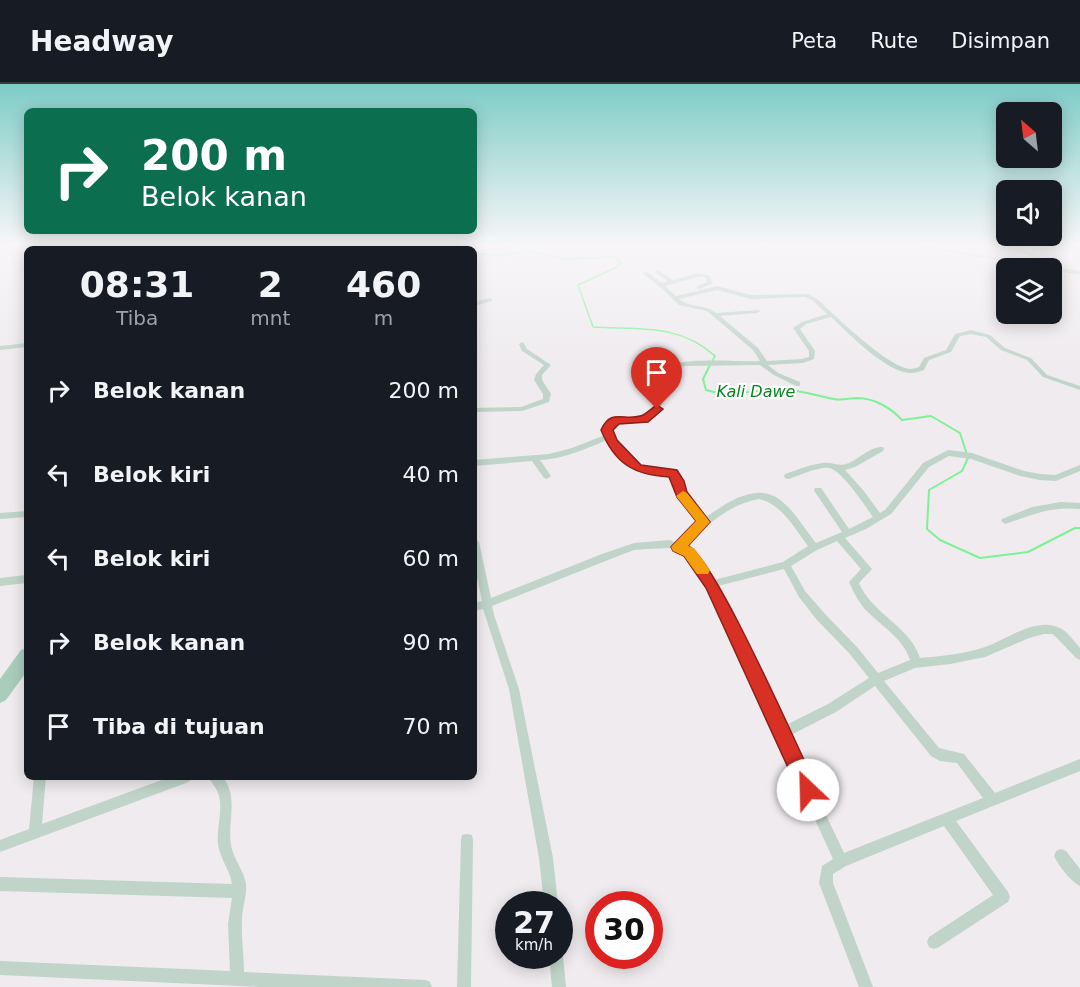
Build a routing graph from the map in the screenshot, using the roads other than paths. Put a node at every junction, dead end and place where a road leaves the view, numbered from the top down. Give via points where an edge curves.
1 (664, 287) edge
2 (697, 287) edge
3 (674, 296) junction
4 (490, 300) dead end
5 (477, 303) edge
6 (757, 311) dead end
7 (715, 315) junction
8 (832, 315) junction
9 (522, 344) dead end
10 (24, 345) edge
11 (0, 348) edge
12 (764, 363) junction
13 (798, 384) dead end
14 (1080, 388) edge
15 (477, 410) edge
16 (609, 436) junction
17 (880, 449) dead end
18 (535, 459) junction
19 (477, 463) edge
20 (1080, 468) edge
21 (839, 469) junction
22 (547, 476) dead end
23 (788, 476) dead end
24 (818, 490) dead end
25 (1080, 507) edge
26 (24, 514) edge
27 (0, 516) edge
28 (879, 518) junction
29 (1005, 521) dead end
30 (704, 522) junction
31 (843, 535) junction
32 (678, 547) junction
33 (814, 547) junction
34 (477, 556) edge
35 (786, 565) junction
36 (24, 579) edge
37 (0, 582) edge
38 (712, 584) junction
39 (487, 604) junction
40 (477, 606) edge
41 (1080, 655) edge
42 (24, 660) edge
43 (915, 663) junction
44 (877, 679) junction
45 (0, 694) edge
46 (782, 733) junction
47 (1080, 765) edge
48 (40, 780) edge
49 (175, 780) edge
50 (218, 780) edge
51 (993, 801) junction
52 (947, 820) junction
53 (35, 832) junction
54 (467, 840) dead end
55 (0, 846) edge
56 (1061, 856) dead end
57 (841, 861) junction
58 (1080, 879) edge
59 (0, 884) edge
60 (240, 891) junction
61 (550, 891) edge
62 (934, 942) dead end
63 (0, 968) edge
64 (557, 969) edge
65 (237, 977) junction
66 (425, 987) edge
67 (464, 987) edge
68 (559, 987) edge
69 (866, 987) edge

1 - 3 street
2 - 3 street
3 - 7 street via 685,306 705,308
3 - 8 street via 717,288 751,297 806,295
4 - 5 street
6 - 7 street
7 - 12 street via 756,349
8 - 12 street via 796,328 812,351 812,358
8 - 14 street via 872,351 901,370 922,369 926,359 949,351 957,335 970,332 988,336 1007,351 1029,359 1045,376
9 - 15 street via 524,350 548,365 538,380 547,394 546,400 522,409
10 - 11 street
12 - 13 street via 776,374
12 - 16 street via 678,365 660,371 652,384 658,402 653,415 639,421 617,420 608,426
16 - 18 street via 575,450
16 - 30 street via 636,468 672,473 681,494
17 - 21 street
18 - 19 street
18 - 22 street
20 - 28 street via 1056,478 1040,477 961,453 948,453 926,465
21 - 23 street via 820,466
21 - 28 street
24 - 31 street
25 - 29 street via 1052,506
26 - 27 street
28 - 31 street
30 - 32 street
30 - 33 street via 730,505 766,497 780,507
31 - 33 street
31 - 43 street via 867,569 854,582 859,595 912,650
32 - 38 street via 689,552
32 - 39 street via 634,547
33 - 35 street
34 - 39 street
35 - 38 street
35 - 44 street via 808,602
36 - 37 street
38 - 46 street
39 - 40 street
39 - 61 street via 514,689
41 - 43 street via 1059,633 1043,630 958,659
42 - 45 main road
43 - 44 street
44 - 46 street
44 - 51 street via 935,752 960,758
46 - 57 street
47 - 51 street
48 - 53 street
49 - 53 street
50 - 60 street via 225,792 223,842
51 - 52 street
52 - 57 street
52 - 62 street via 1003,897
53 - 55 street
54 - 67 street
56 - 58 street
57 - 69 street via 827,871 826,883
59 - 60 street
60 - 65 street via 235,915
63 - 65 street
64 - 68 street
65 - 66 street

